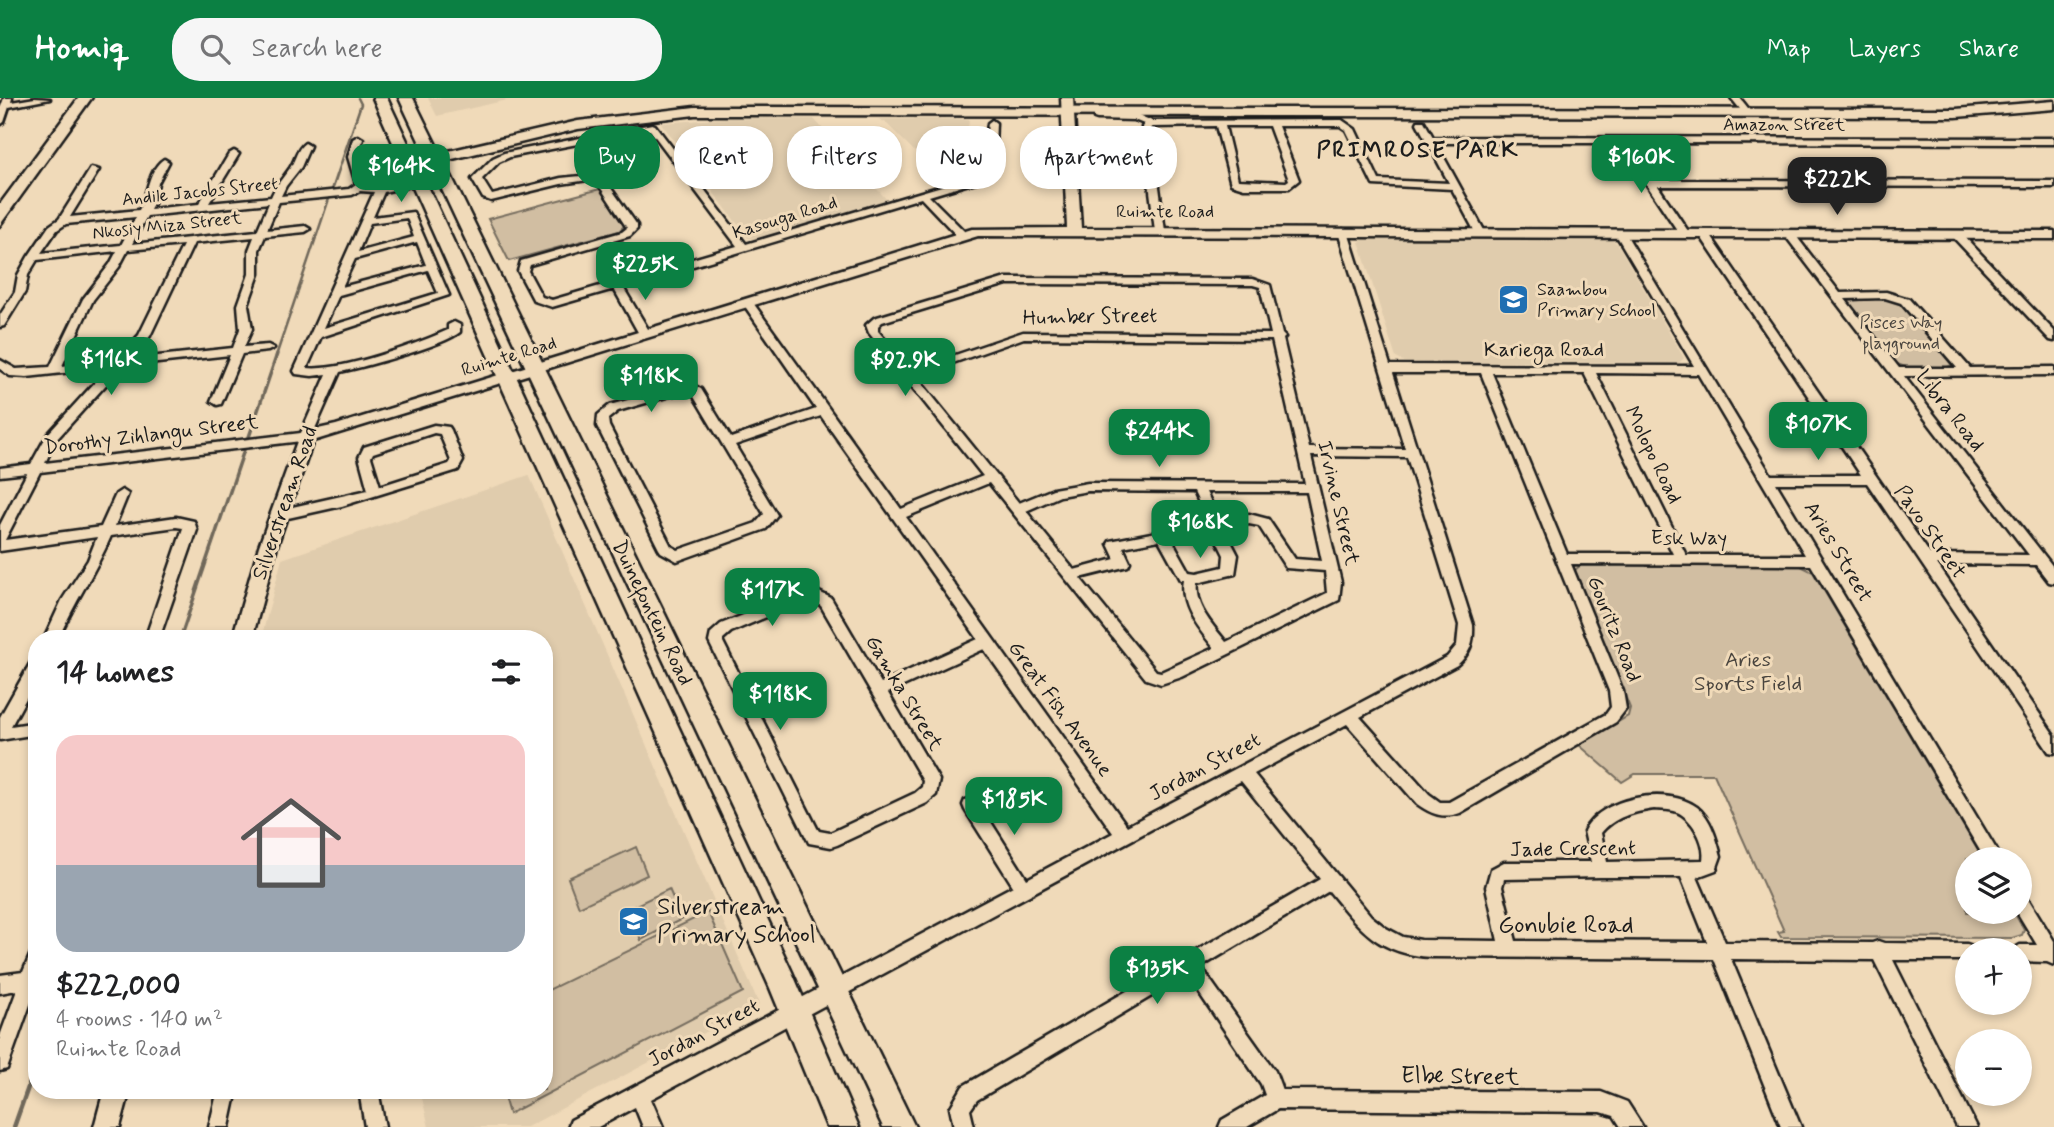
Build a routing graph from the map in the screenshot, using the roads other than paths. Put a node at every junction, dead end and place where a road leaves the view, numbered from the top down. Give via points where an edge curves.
1 (380, 98) edge
2 (406, 98) edge
3 (2044, 98) edge
4 (46, 99) edge
5 (7, 101) edge
6 (1067, 104) edge
7 (2054, 105) edge
8 (1742, 107) edge
9 (1630, 111) joint
10 (1097, 117) dead end
11 (1, 120) edge
12 (992, 123) dead end
13 (1220, 123) junction
14 (1421, 123) dead end
15 (1151, 124) junction
16 (1273, 124) junction
17 (358, 139) dead end
18 (1430, 140) junction
19 (1622, 140) junction
20 (2054, 141) edge
21 (305, 146) dead end
22 (234, 154) dead end
23 (436, 158) junction
24 (164, 162) dead end
25 (410, 164) junction
26 (94, 170) dead end
27 (419, 183) junction
28 (1651, 183) junction
29 (2054, 184) edge
30 (1455, 186) junction
31 (360, 188) junction
32 (380, 190) junction
33 (923, 195) junction
34 (275, 200) junction
35 (202, 207) junction
36 (142, 213) junction
37 (63, 221) junction
38 (366, 221) junction
39 (305, 229) dead end
40 (1074, 230) junction
41 (1160, 231) junction
42 (1343, 232) junction
43 (1479, 232) junction
44 (1620, 233) junction
45 (261, 234) junction
46 (1685, 234) junction
47 (1704, 234) junction
48 (1789, 234) junction
49 (962, 235) junction
50 (1957, 235) junction
51 (2054, 235) edge
52 (421, 237) junction
53 (190, 241) junction
54 (123, 248) junction
55 (744, 248) junction
56 (33, 257) junction
57 (350, 257) junction
58 (433, 266) junction
59 (617, 286) junction
60 (333, 293) junction
61 (1837, 296) junction
62 (747, 302) junction
63 (0, 324) edge
64 (454, 325) dead end
65 (645, 334) junction
66 (314, 335) junction
67 (1279, 337) junction
68 (2054, 338) edge
69 (268, 348) dead end
70 (237, 351) junction
71 (0, 364) edge
72 (119, 365) junction
73 (335, 369) junction
74 (536, 369) junction
75 (1386, 369) junction
76 (1485, 369) junction
77 (1588, 369) junction
78 (1702, 369) junction
79 (54, 371) junction
80 (2054, 371) edge
81 (1896, 372) junction
82 (1967, 372) junction
83 (908, 375) junction
84 (509, 377) junction
85 (217, 401) dead end
86 (822, 411) junction
87 (306, 436) junction
88 (729, 443) junction
89 (1305, 452) junction
90 (1412, 453) junction
91 (36, 468) junction
92 (0, 472) edge
93 (990, 478) junction
94 (1870, 478) junction
95 (1767, 479) junction
96 (1197, 486) junction
97 (1313, 488) junction
98 (375, 491) junction
99 (122, 494) dead end
100 (1016, 510) junction
101 (279, 515) junction
102 (897, 516) junction
103 (1216, 524) junction
104 (106, 531) junction
105 (1163, 535) junction
106 (0, 538) edge
107 (0, 546) edge
108 (1563, 559) junction
109 (1682, 559) junction
110 (1926, 559) junction
111 (1815, 560) junction
112 (2040, 560) junction
113 (1330, 566) junction
114 (1070, 577) junction
115 (1191, 578) junction
116 (2054, 578) edge
117 (55, 630) edge
118 (155, 630) edge
119 (245, 630) edge
120 (986, 642) junction
121 (1224, 650) junction
122 (28, 681) edge
123 (878, 691) junction
124 (1349, 716) junction
125 (28, 729) edge
126 (0, 733) edge
127 (2054, 747) edge
128 (1244, 772) junction
129 (971, 805) dead end
130 (1124, 835) junction
131 (1987, 847) edge
132 (1686, 869) junction
133 (1601, 870) junction
134 (1331, 881) junction
135 (1024, 889) junction
136 (2032, 921) edge
137 (1509, 949) junction
138 (1878, 949) junction
139 (1719, 951) junction
140 (1955, 952) edge
141 (2032, 954) edge
142 (2053, 955) edge
143 (1189, 964) junction
144 (28, 980) edge
145 (28, 983) edge
146 (0, 984) edge
147 (833, 990) junction
148 (794, 1011) junction
149 (0, 1062) edge
150 (639, 1094) junction
151 (115, 1099) edge
152 (226, 1099) edge
153 (370, 1099) edge
154 (1276, 1099) junction
155 (374, 1126) edge
156 (107, 1127) edge
157 (219, 1127) edge
158 (578, 1127) edge
159 (653, 1127) edge
160 (843, 1127) edge
161 (899, 1127) edge
162 (964, 1127) edge
163 (1229, 1127) edge
164 (1633, 1127) edge
165 (1791, 1127) edge
166 (1967, 1127) edge

1 - 25 main road, Duinefontein Road
2 - 23 main road, Duinefontein Road
3 - 8 main road via 1949,109
4 - 5 street
5 - 11 street
6 - 9 main road
6 - 23 main road via 674,112 578,125
6 - 40 street
7 - 8 main road via 1956,113
8 - 9 main road
10 - 15 street via 1136,117
12 - 33 street, Kasouga Road via 988,174
13 - 15 street
13 - 16 street
13 - 16 street via 1234,182 1290,185 1294,181
14 - 18 street
15 - 41 street via 1146,127
16 - 30 street via 1347,126 1373,180 1381,185
17 - 31 street via 353,157
18 - 19 street, Amazon Street
18 - 30 street
19 - 20 street, Amazon Street
19 - 28 street
21 - 34 street
22 - 35 street
23 - 25 main road
23 - 74 main road, Duinefontein Road
24 - 36 street
25 - 27 main road, Duinefontein Road
26 - 37 street
27 - 32 street
27 - 84 main road, Duinefontein Road
28 - 29 street
28 - 46 street
30 - 43 street
31 - 32 street
31 - 34 street, Andile Jacobs Street
32 - 38 street
33 - 49 street
33 - 55 street, Kasouga Road
34 - 35 street, Andile Jacobs Street
34 - 45 street
35 - 36 street, Andile Jacobs Street
36 - 37 street, Andile Jacobs Street
36 - 54 street
37 - 56 street
38 - 52 street via 410,214
38 - 57 street
39 - 45 street, Nkosiy Miza Street
40 - 41 street, Ruimte Road
40 - 49 street, Ruimte Road
41 - 42 street, Ruimte Road
42 - 43 street, Ruimte Road
42 - 75 street, Jordan Street
43 - 44 street, Ruimte Road
44 - 46 street, Ruimte Road
44 - 78 street, Aries Street
45 - 53 street, Nkosiy Miza Street
45 - 70 street via 243,305 247,324
46 - 47 street, Ruimte Road
47 - 48 street, Ruimte Road
47 - 94 street, Pavo Street
48 - 50 street, Ruimte Road
48 - 61 street, Libra Road
49 - 62 street, Ruimte Road
50 - 51 street, Ruimte Road
50 - 68 street
52 - 57 street
52 - 58 street
53 - 54 street, Nkosiy Miza Street
53 - 72 street via 148,329
54 - 56 street, Nkosiy Miza Street
54 - 79 street via 88,299
55 - 59 street, Kasouga Road
55 - 59 street, Kasouga Road via 654,127 507,155 478,178 487,197 596,175 602,178 631,230 525,263 523,271 545,304
56 - 63 street via 20,292
57 - 60 street
58 - 60 street
58 - 66 street via 445,292 442,297
59 - 65 street
60 - 66 street
61 - 81 street, Libra Road
61 - 82 street via 1886,295 1905,301
62 - 65 street, Ruimte Road
62 - 86 street, Great Fish Avenue
64 - 73 street via 454,332 445,337
65 - 74 street, Ruimte Road
66 - 73 street via 300,371
67 - 83 street, Humber Street via 1023,335
67 - 83 street, Irvine Street via 1268,289 1259,282 1006,281 875,322 874,333
67 - 89 street, Irvine Street
69 - 70 street
70 - 72 street
70 - 85 street
71 - 79 street via 14,373
72 - 79 street
72 - 91 street via 57,430
73 - 87 street, Silverstream Road
74 - 84 street, Ruimte Road
74 - 147 main road, Duinefontein Road
75 - 76 street, Kariega Road
75 - 90 street, Jordan Street
76 - 77 street, Kariega Road
76 - 108 street, Gouritz Road
77 - 78 street, Kariega Road
77 - 109 street, Molopo Road
78 - 95 street, Aries Street
80 - 82 street
81 - 82 street
81 - 112 street, Libra Road
83 - 93 street, Irvine Street
84 - 87 street, Ruimte Road
84 - 148 main road, Duinefontein Road
86 - 88 street
86 - 102 street, Great Fish Avenue
87 - 91 street, Dorothy Zihlangu Street
87 - 101 street, Silverstream Road
88 - 88 street via 770,510 770,520 689,554 672,555 602,418 614,408 689,387 697,392
89 - 90 street
89 - 97 street, Irvine Street
90 - 124 street, Jordan Street via 1467,640 1452,661
91 - 92 street, Dorothy Zihlangu Street
91 - 106 street
93 - 100 street, Irvine Street
93 - 102 street
94 - 95 street
94 - 110 street, Pavo Street
95 - 111 street, Aries Street
96 - 97 street
96 - 100 street via 1076,488
96 - 103 street
97 - 113 street, Irvine Street
98 - 98 street via 365,457 368,450 441,428 457,461 454,467
98 - 101 street
99 - 104 street
100 - 114 street, Irvine Street
101 - 119 street, Silverstream Road
102 - 120 street, Great Fish Avenue
103 - 105 street
103 - 113 street via 1259,520 1290,564
103 - 115 street via 1233,565 1224,572
104 - 107 street
104 - 117 street
104 - 118 street via 189,524
105 - 114 street via 1115,544 1123,562
105 - 115 street via 1179,567
108 - 109 street, Esk Way
108 - 124 street, Gouritz Road via 1619,700 1619,709 1611,718 1445,810 1423,799
109 - 111 street, Esk Way
110 - 112 street
110 - 127 street, Pavo Street
111 - 131 street, Aries Street
112 - 116 street, Libra Road
113 - 121 street, Irvine Street via 1332,597
114 - 121 street, Irvine Street via 1155,677 1169,677
115 - 121 street via 1190,601
120 - 123 street, Great Fish Avenue
120 - 130 street, Great Fish Avenue
122 - 126 street
123 - 123 street, Gamka Street via 929,776 930,790 840,838 816,838 717,648 716,637 726,628 803,597 817,596 826,602
124 - 128 street, Jordan Street
125 - 126 street
128 - 130 street, Jordan Street
128 - 134 street, Gonubie Road
129 - 135 street
130 - 135 street, Jordan Street
132 - 133 street, Jade Crescent
132 - 133 street, Jade Crescent via 1710,865 1712,850 1701,824 1675,804 1637,803 1592,831
132 - 139 street
133 - 137 street, Jade Crescent via 1513,869 1497,874 1494,887
134 - 137 street, Gonubie Road via 1375,932 1401,946
134 - 143 street
135 - 147 street, Jordan Street
136 - 142 street
137 - 139 street, Gonubie Road
138 - 139 street, Gonubie Road
138 - 140 street, Gonubie Road
138 - 166 street
139 - 165 street
141 - 142 street
143 - 154 street via 1268,1078
143 - 162 street via 970,1093 960,1108
144 - 146 street
145 - 149 street
147 - 148 street, Jordan Street
147 - 161 main road, Duinefontein Road
148 - 150 street, Jordan Street
148 - 160 main road, Duinefontein Road
150 - 158 street, Jordan Street
150 - 159 street
151 - 156 street
152 - 157 street
153 - 155 street
154 - 163 street
154 - 164 street, Elbe Street via 1601,1102 1620,1109

